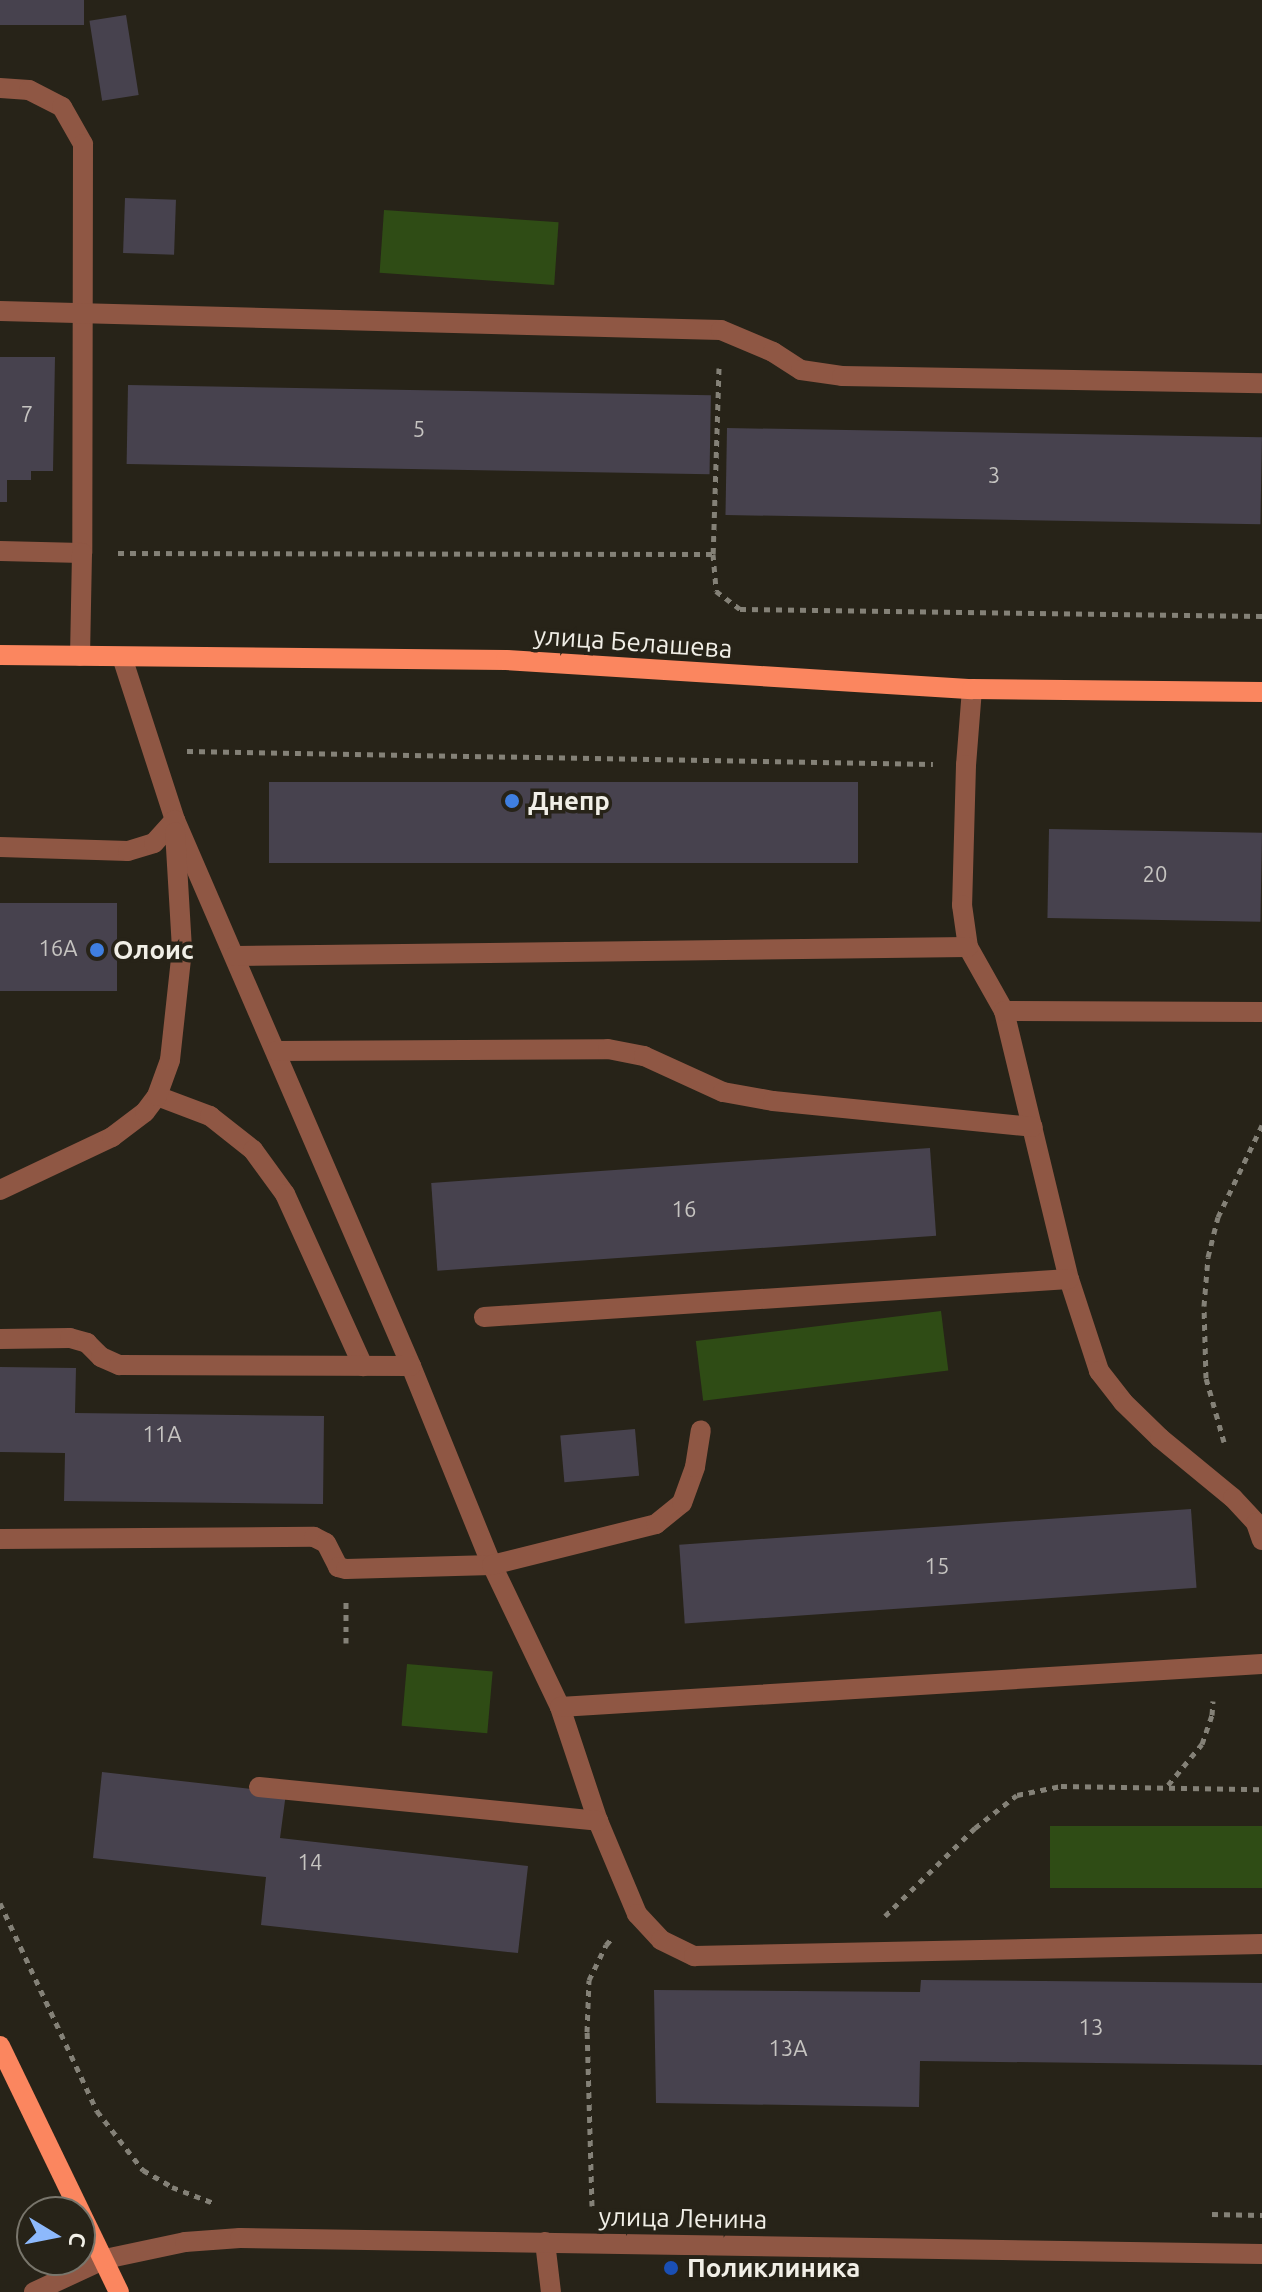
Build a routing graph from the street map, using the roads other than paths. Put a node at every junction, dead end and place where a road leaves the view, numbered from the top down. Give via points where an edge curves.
1 (0, 88) edge
2 (0, 311) edge
3 (81, 312) junction
4 (1262, 383) edge
5 (0, 551) edge
6 (82, 553) junction
7 (0, 655) edge
8 (80, 656) junction
9 (122, 657) junction
10 (972, 689) junction
11 (1262, 692) edge
12 (175, 820) junction
13 (0, 847) edge
14 (968, 947) junction
15 (235, 956) junction
16 (1004, 1011) junction
17 (1262, 1012) edge
18 (276, 1051) junction
19 (157, 1096) junction
20 (1033, 1127) junction
21 (0, 1190) edge
22 (1069, 1279) junction
23 (484, 1317) dead end
24 (0, 1339) edge
25 (363, 1366) junction
26 (411, 1366) junction
27 (701, 1430) dead end
28 (0, 1539) edge
29 (1262, 1540) edge
30 (492, 1565) junction
31 (1262, 1664) edge
32 (560, 1707) junction
33 (259, 1787) dead end
34 (598, 1821) junction
35 (1262, 1944) edge
36 (3, 2059) edge
37 (545, 2242) junction
38 (1262, 2254) edge
39 (105, 2259) junction
40 (34, 2292) edge
41 (119, 2292) edge
42 (551, 2292) edge

1 - 3 street via 29,90 62,107 83,144
2 - 3 street
3 - 4 street via 721,330 801,370 842,376
3 - 6 street
5 - 6 street
6 - 8 street
7 - 8 main road, улица Белашева
8 - 9 main road, улица Белашева
9 - 10 main road, улица Белашева via 506,660
9 - 12 street
10 - 11 main road, улица Белашева
10 - 14 street via 962,905
12 - 13 street via 154,843 128,851
12 - 15 street
12 - 19 street via 182,949 170,1060
14 - 15 street
14 - 16 street
15 - 18 street
16 - 17 street
16 - 20 street
18 - 20 street via 608,1049 644,1056 723,1092 760,1099
18 - 26 street
19 - 21 street via 112,1137
19 - 25 street via 210,1116 253,1150 285,1194
20 - 22 street
22 - 23 street
22 - 29 street via 1099,1371 1160,1438 1233,1498 1256,1523
24 - 25 street via 70,1338 119,1365
25 - 26 street
26 - 30 street
27 - 30 street via 682,1503 656,1524
28 - 30 street via 314,1537 326,1543 338,1567 346,1569
30 - 32 street
31 - 32 street
32 - 34 street
33 - 34 street
34 - 35 street via 637,1914 661,1940 694,1956
36 - 39 main road
37 - 38 street, улица Ленина
37 - 39 street, улица Ленина via 214,2239
37 - 42 street
39 - 40 street, улица Ленина
39 - 41 main road

